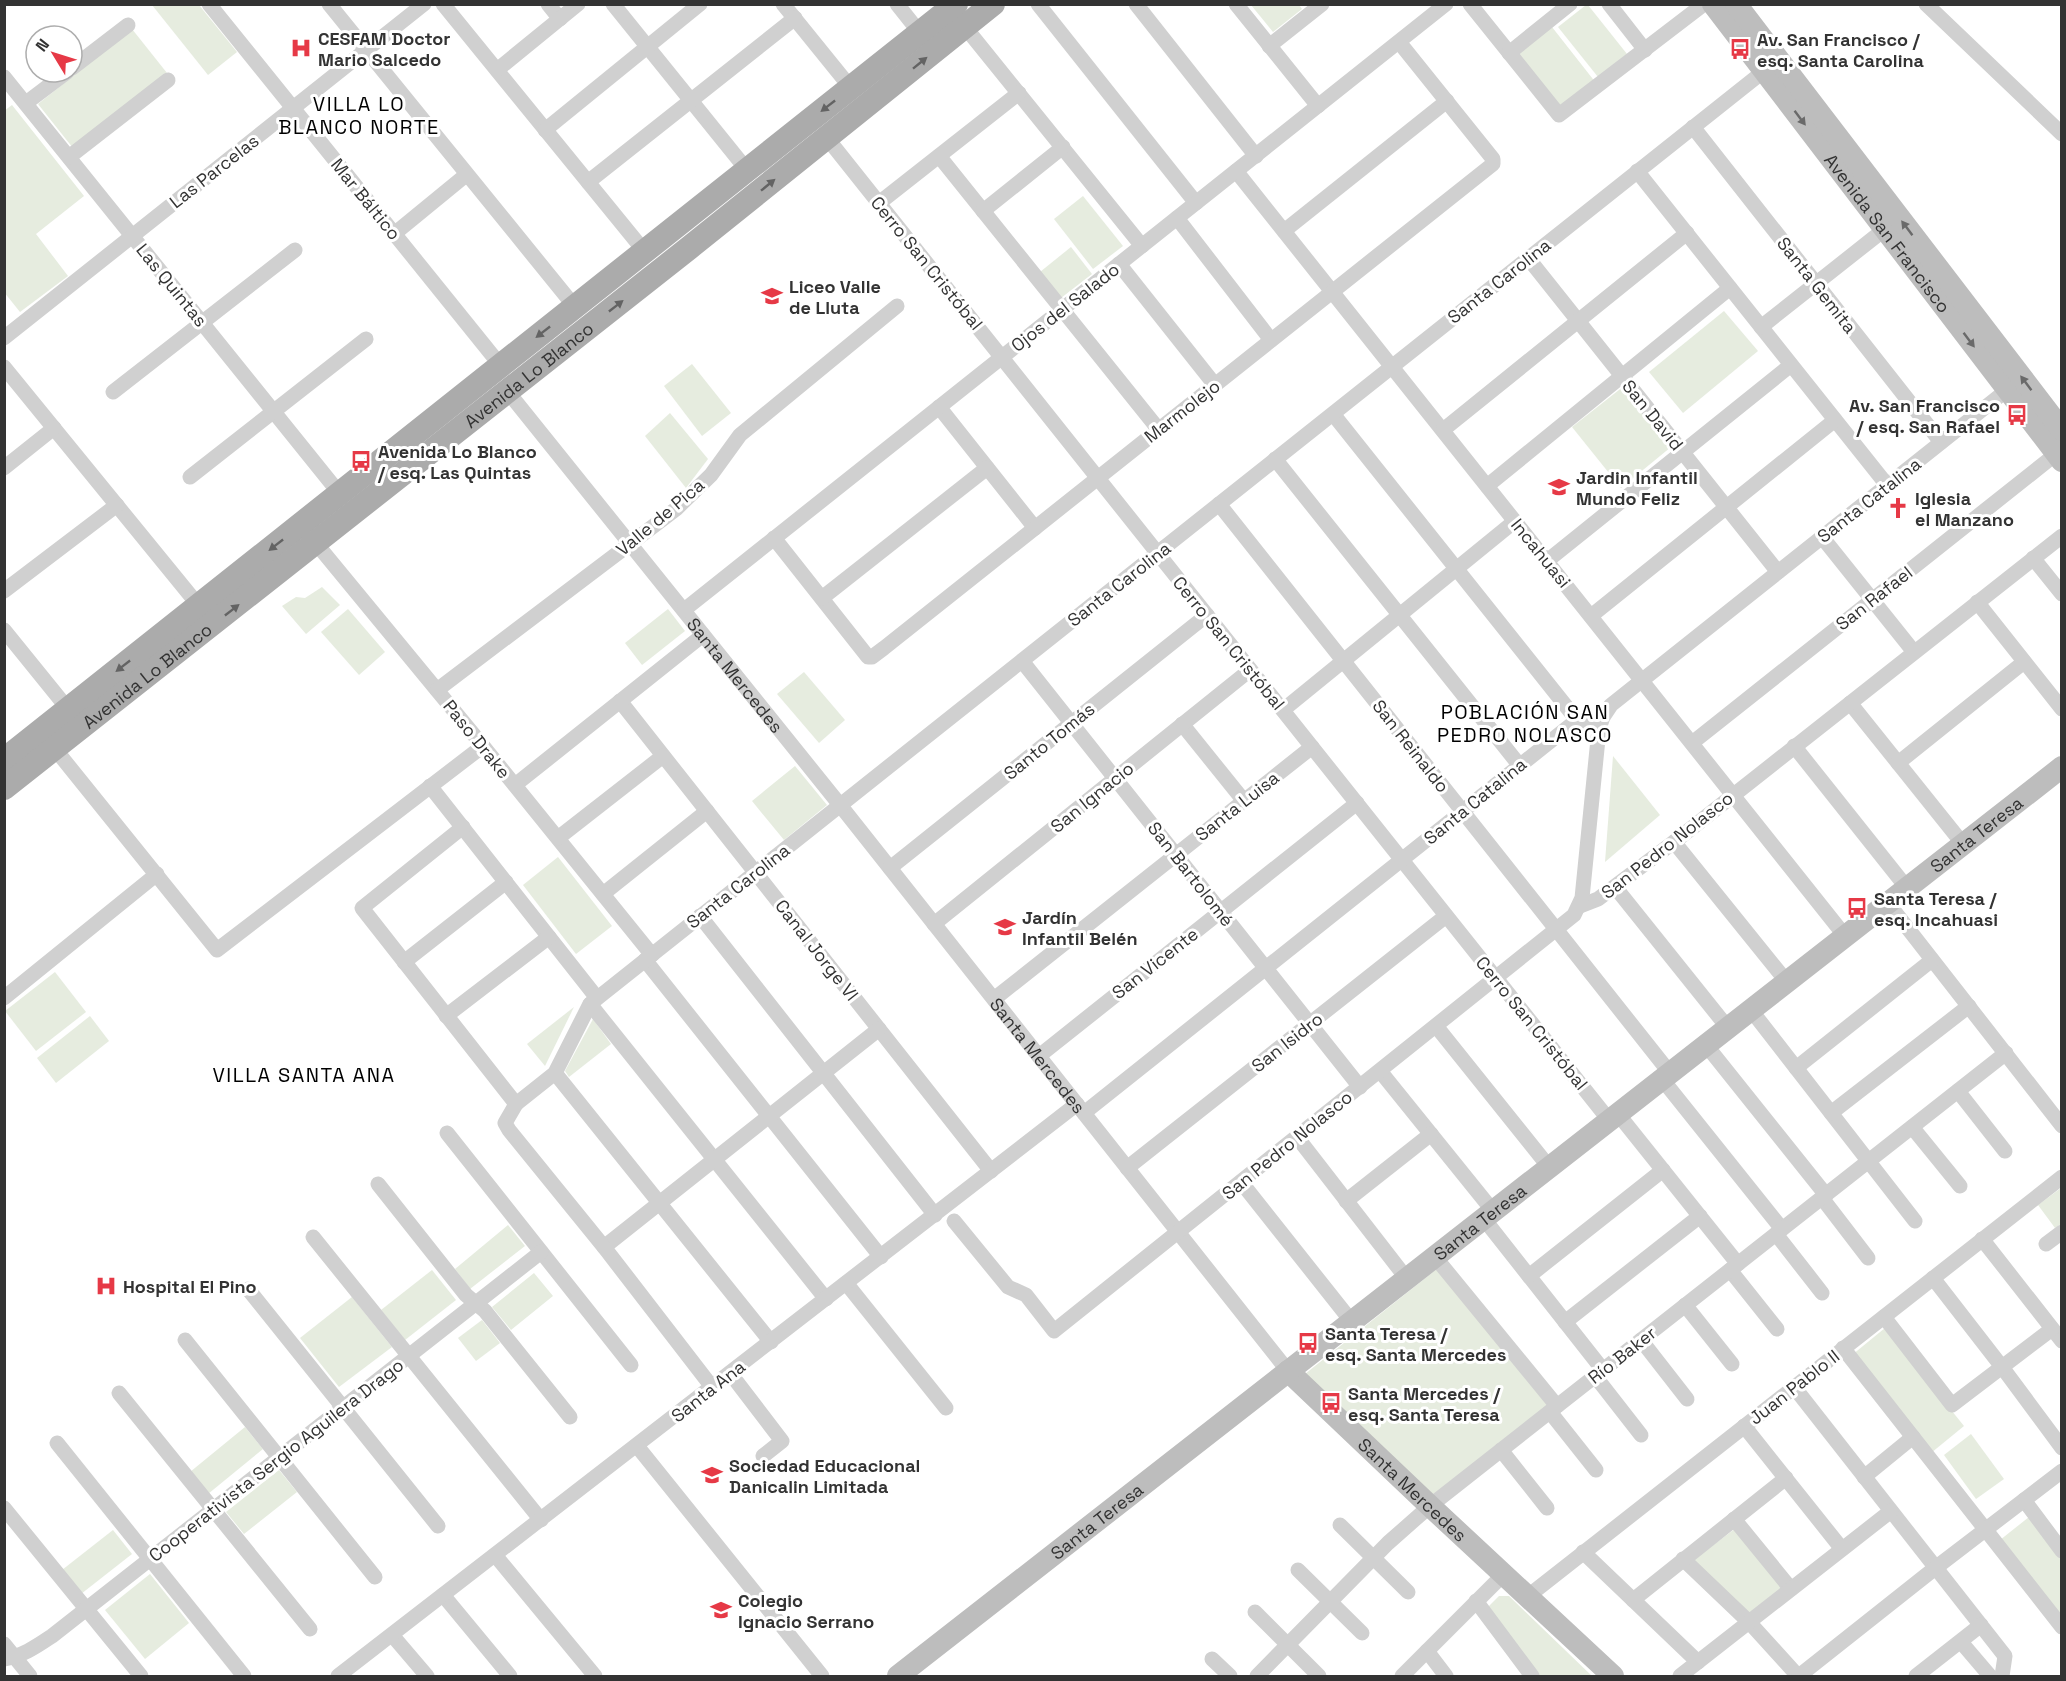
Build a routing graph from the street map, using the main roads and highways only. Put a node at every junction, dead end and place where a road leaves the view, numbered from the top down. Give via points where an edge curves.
1 (956, 4) edge
2 (993, 4) edge
3 (673, 229) junction
4 (689, 248) junction
5 (4, 760) edge
6 (4, 788) edge

1 -> 3 main road, Avenida Lo Blanco
4 -> 2 main road, Avenida Lo Blanco
3 - 4 main road
3 -> 5 main road, Avenida Lo Blanco
6 -> 4 main road, Avenida Lo Blanco

